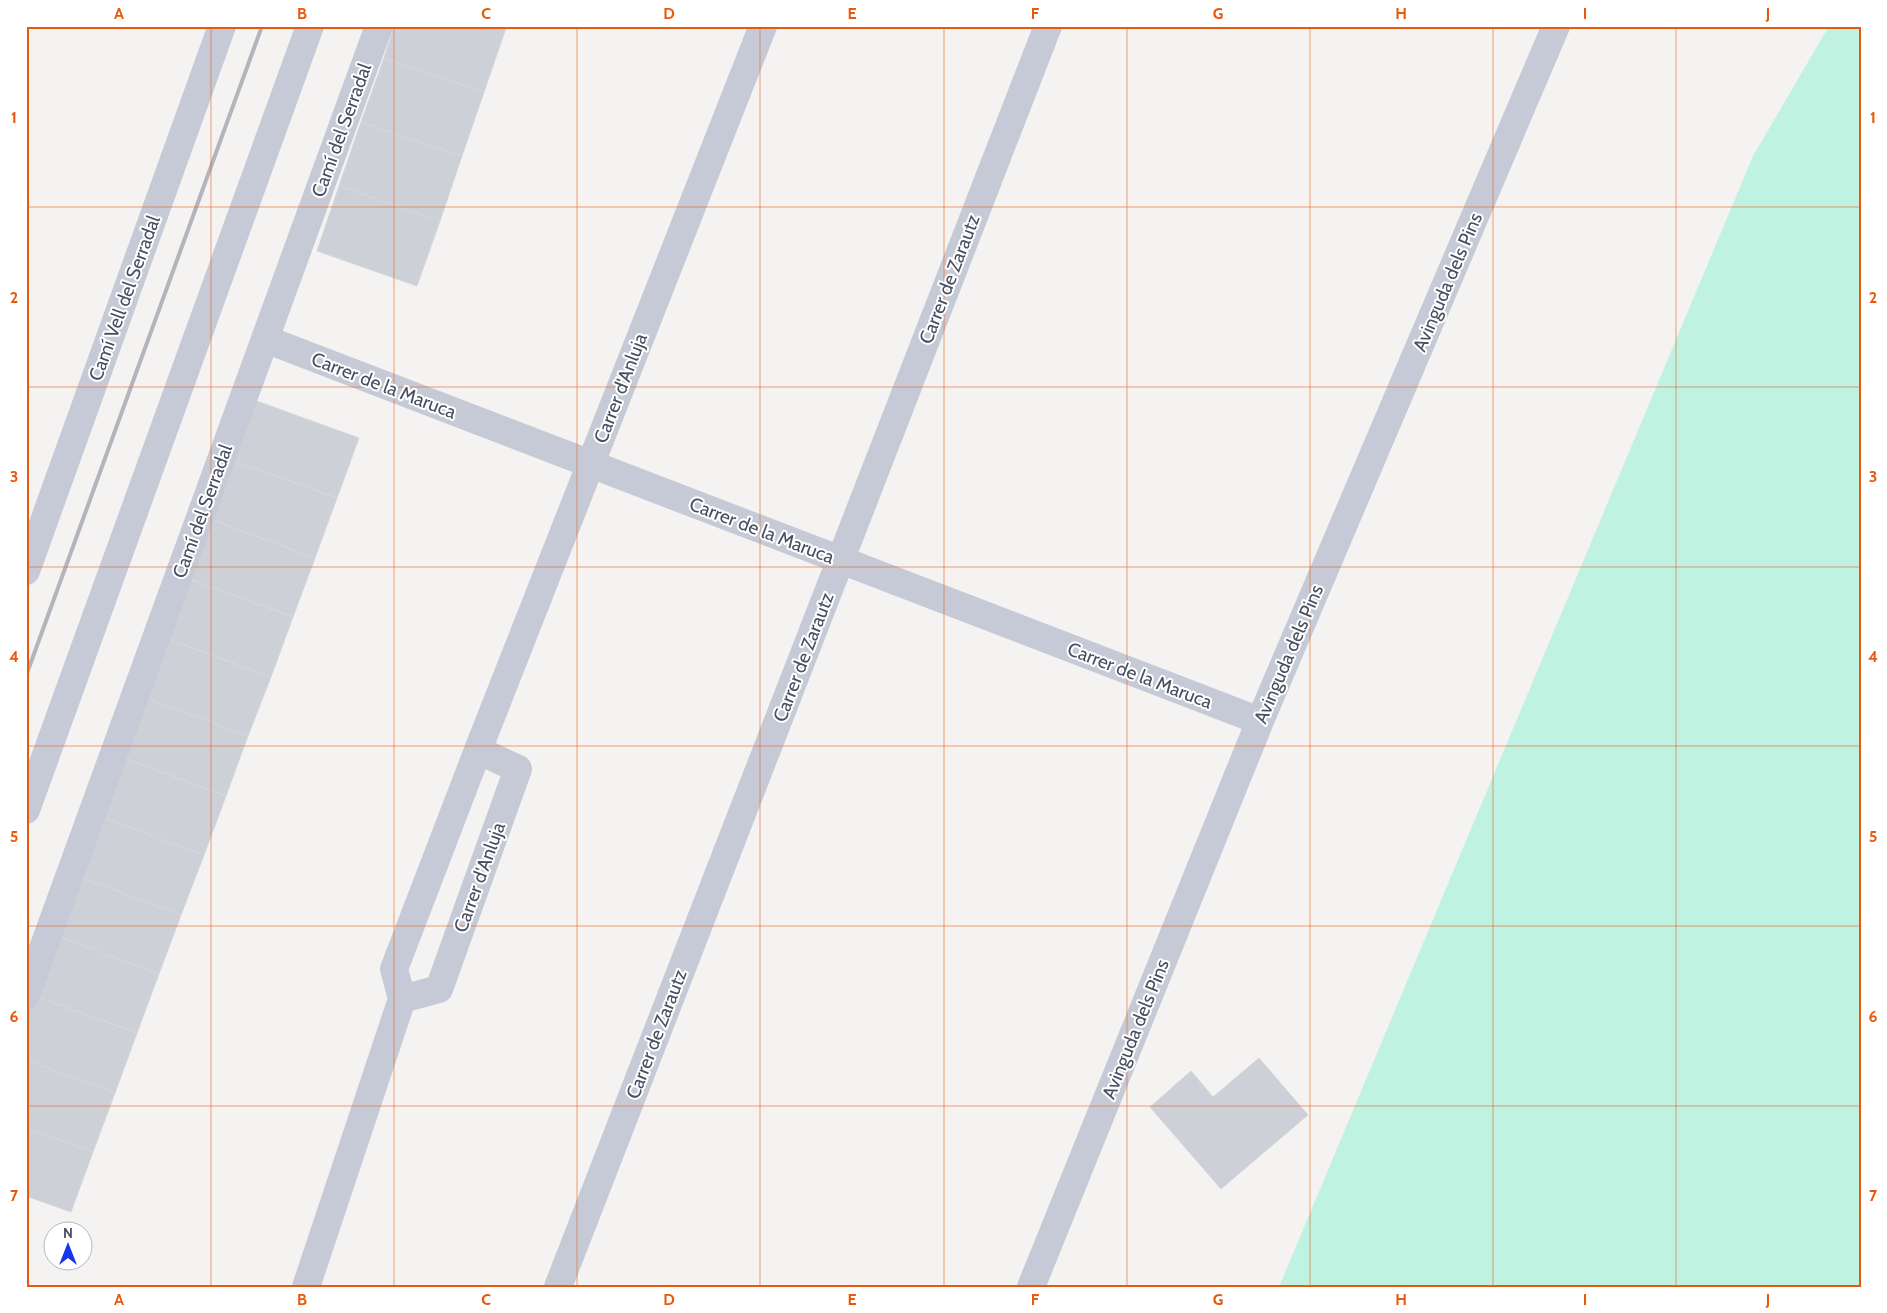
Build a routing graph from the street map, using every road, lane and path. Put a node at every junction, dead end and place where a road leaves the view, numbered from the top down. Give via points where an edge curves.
1 (222, 26) edge
2 (310, 26) edge
3 (379, 26) edge
4 (762, 26) edge
5 (1048, 26) edge
6 (1556, 26) edge
7 (265, 339) junction
8 (590, 464) junction
9 (840, 560) junction
10 (26, 571) edge
11 (1260, 721) junction
12 (478, 750) junction
13 (26, 810) edge
14 (26, 995) edge
15 (402, 999) junction
16 (306, 1287) edge
17 (558, 1287) edge
18 (1032, 1287) edge

1 - 10 street, Camí Vell del Serradal
2 - 13 street
3 - 7 street, Camí del Serradal
4 - 8 street, Carrer d'Anluja
5 - 9 street, Carrer de Zarautz
6 - 11 street, Avinguda dels Pins
7 - 8 street, Carrer de la Maruca
7 - 14 street, Camí del Serradal
8 - 9 street, Carrer de la Maruca
8 - 12 street, Carrer d'Anluja
9 - 11 street, Carrer de la Maruca
9 - 17 street, Carrer de Zarautz
11 - 18 street, Avinguda dels Pins
12 - 15 street, Carrer d'Anluja via 394,969
12 - 15 street, Carrer d'Anluja via 518,769 439,989
15 - 16 street

